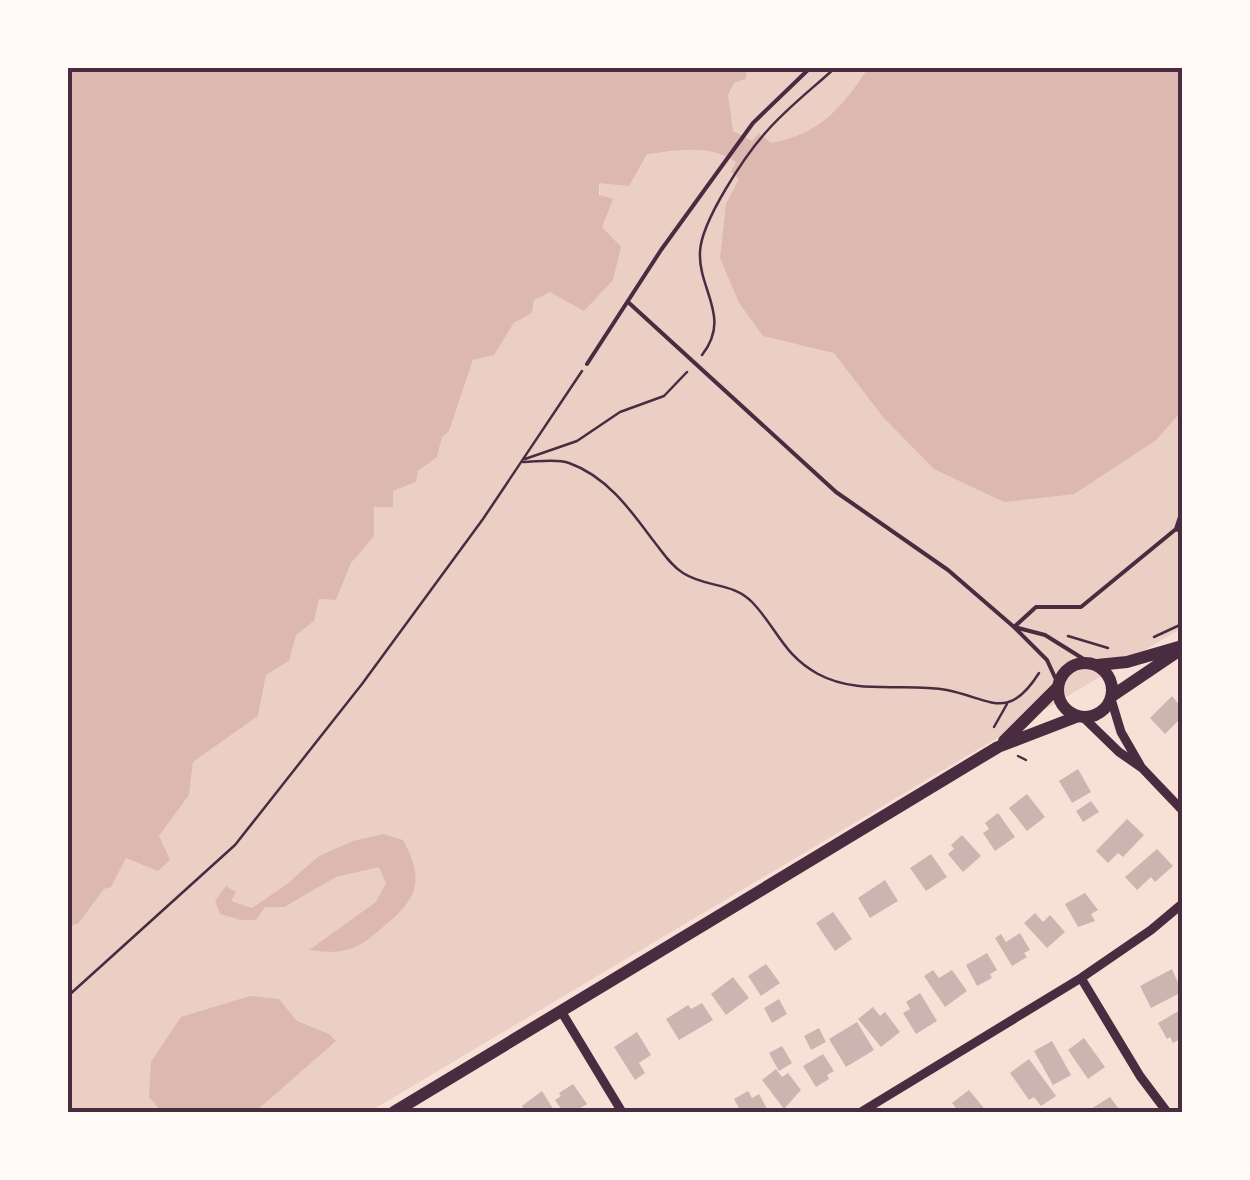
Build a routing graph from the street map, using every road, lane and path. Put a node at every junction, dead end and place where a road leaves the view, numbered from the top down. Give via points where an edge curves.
1 (810, 68) edge
2 (835, 68) edge
3 (732, 180) dead end
4 (628, 302) junction
5 (587, 364) joint
6 (522, 461) junction
7 (1182, 511) edge
8 (1176, 529) junction
9 (1182, 532) edge
10 (1182, 624) edge
11 (1014, 627) junction
12 (1064, 640) dead end
13 (1147, 640) dead end
14 (1182, 647) edge
15 (1112, 649) dead end
16 (1093, 664) junction
17 (1044, 665) dead end
18 (1058, 686) junction
19 (1111, 698) junction
20 (1008, 702) junction
21 (1080, 717) junction
22 (995, 741) junction
23 (1012, 753) dead end
24 (1026, 760) dead end
25 (1142, 768) junction
26 (1182, 810) edge
27 (1182, 904) edge
28 (1081, 978) junction
29 (68, 996) edge
30 (561, 1011) junction
31 (394, 1112) edge
32 (622, 1112) edge
33 (861, 1112) edge
34 (1167, 1112) edge

1 - 4 lane via 753,123
2 - 3 path via 767,130
4 - 5 lane
4 - 11 lane via 836,492 948,570
5 - 6 path
6 - 20 path via 567,462 618,494 682,573 737,589 790,655 820,676 855,686 946,690
6 - 29 path via 362,684 235,845
7 - 8 lane
8 - 9 lane
8 - 11 lane via 1086,604 1036,607
10 - 13 path
11 - 16 lane via 1046,636
11 - 18 lane via 1048,660
12 - 15 path via 1073,635
14 - 16 main road
14 - 19 main road
16 - 18 main road via 1066,670
16 - 19 main road via 1108,676
17 - 20 path via 1025,695
18 - 21 main road via 1062,706
18 - 22 main road
19 - 21 main road via 1100,713
19 - 25 street
20 - 22 path
21 - 22 main road
21 - 25 street
22 - 30 main road
23 - 24 path
25 - 26 street
27 - 28 street
28 - 33 street
28 - 34 street
30 - 31 main road
30 - 32 street

